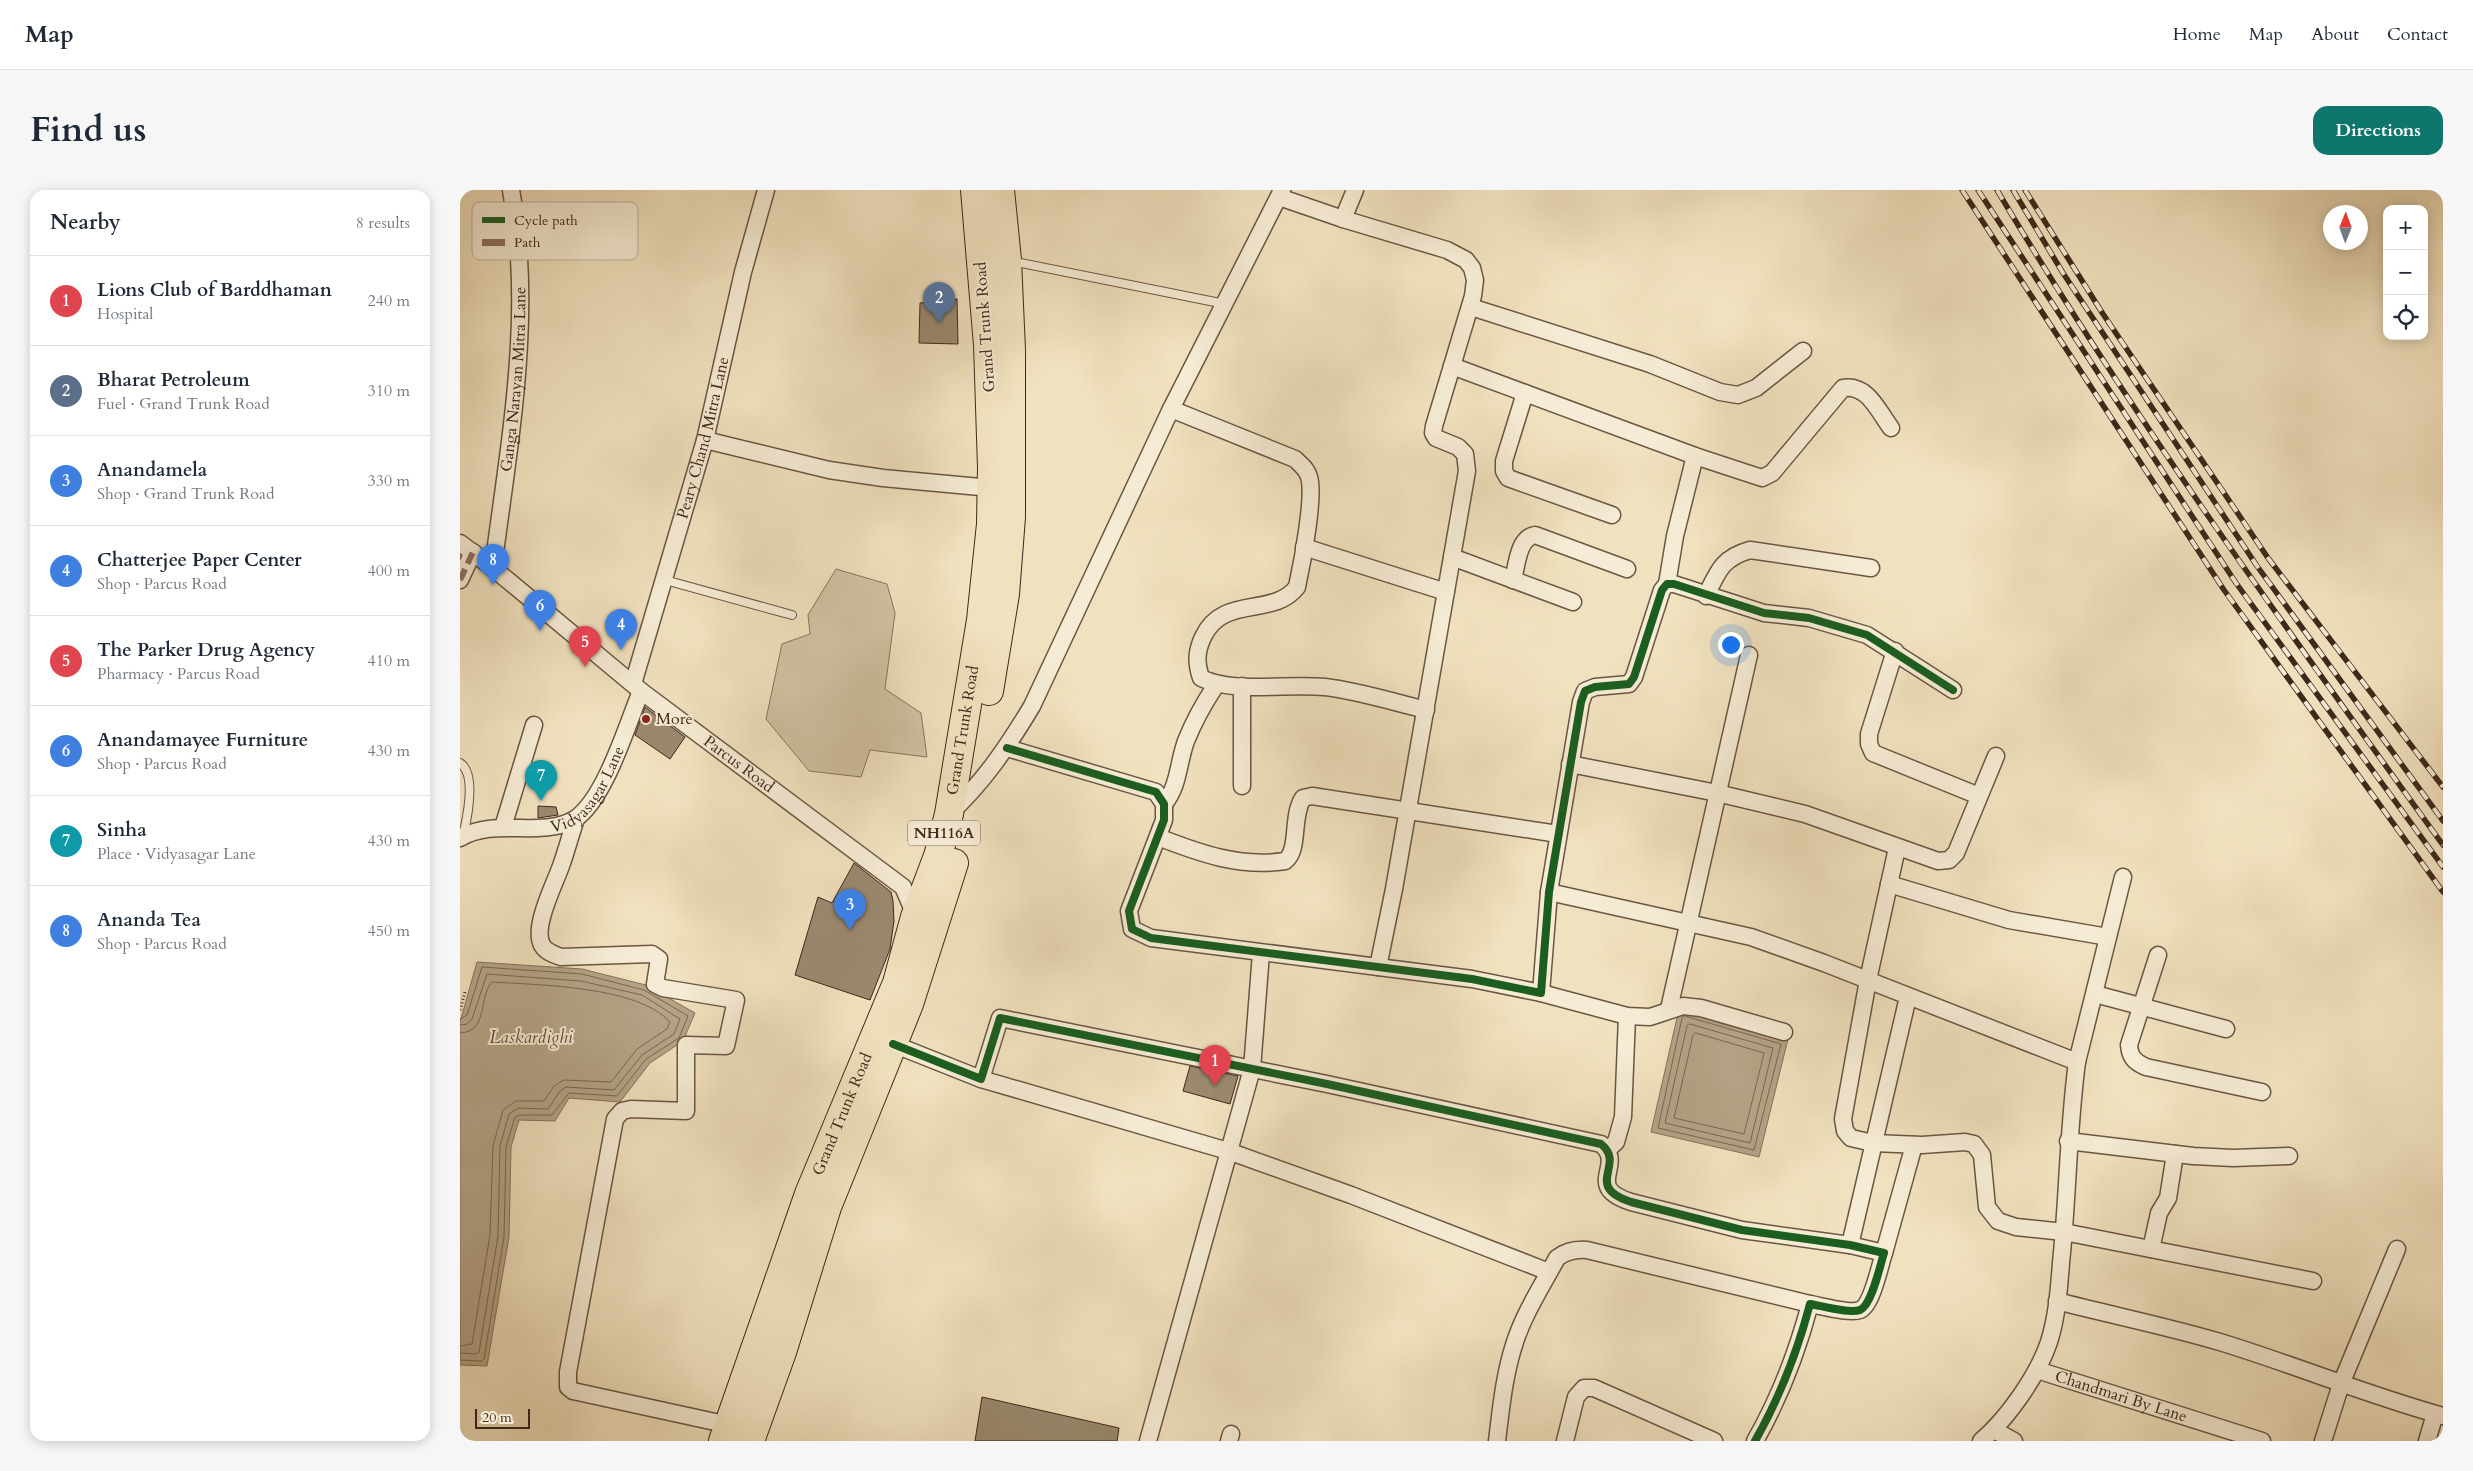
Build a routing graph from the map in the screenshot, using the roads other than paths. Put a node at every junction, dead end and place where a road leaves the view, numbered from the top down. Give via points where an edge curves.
1 (766, 190) edge
2 (975, 190) edge
3 (1000, 190) edge
4 (1355, 190) edge
5 (1281, 193) edge
6 (1343, 219) junction
7 (520, 260) edge
8 (1007, 260) junction
9 (1225, 304) junction
10 (1470, 307) junction
11 (1803, 351) dead end
12 (1452, 366) junction
13 (1525, 392) junction
14 (1171, 410) junction
15 (1891, 428) dead end
16 (705, 440) junction
17 (1695, 456) junction
18 (991, 488) junction
19 (1612, 515) dead end
20 (1304, 547) junction
21 (466, 548) edge
22 (1452, 557) junction
23 (493, 568) junction
24 (1871, 568) dead end
25 (1627, 569) dead end
26 (460, 580) edge
27 (665, 580) junction
28 (1513, 580) junction
29 (1667, 584) junction
30 (1446, 592) junction
31 (1706, 596) junction
32 (1573, 602) dead end
33 (792, 615) dead end
34 (1895, 651) junction
35 (1749, 655) dead end
36 (1216, 685) junction
37 (1242, 686) junction
38 (637, 688) junction
39 (1953, 690) dead end
40 (1426, 710) junction
41 (534, 725) dead end
42 (1007, 748) junction
43 (1996, 756) dead end
44 (460, 763) edge
45 (1570, 764) junction
46 (1242, 786) dead end
47 (1717, 793) junction
48 (971, 794) junction
49 (1980, 796) junction
50 (1164, 804) junction
51 (1406, 811) junction
52 (949, 814) junction
53 (576, 819) junction
54 (503, 827) junction
55 (1558, 834) junction
56 (461, 837) edge
57 (1158, 837) junction
58 (1897, 848) junction
59 (2123, 877) dead end
60 (1889, 884) junction
61 (926, 887) junction
62 (1549, 892) junction
63 (925, 920) junction
64 (1688, 922) junction
65 (2108, 938) junction
66 (1262, 952) junction
67 (2158, 955) dead end
68 (1378, 967) junction
69 (1868, 980) junction
70 (1541, 993) junction
71 (2095, 994) junction
72 (1908, 997) junction
73 (2141, 1006) junction
74 (1670, 1009) junction
75 (1627, 1016) junction
76 (2226, 1029) dead end
77 (1784, 1032) dead end
78 (893, 1044) junction
79 (2077, 1062) junction
80 (1252, 1069) junction
81 (981, 1079) junction
82 (2262, 1092) dead end
83 (2068, 1141) junction
84 (1873, 1143) junction
85 (1914, 1145) junction
86 (1608, 1149) junction
87 (1228, 1151) junction
88 (2175, 1154) junction
89 (2289, 1156) dead end
90 (2064, 1232) junction
91 (1850, 1245) junction
92 (2151, 1249) junction
93 (2397, 1249) dead end
94 (1884, 1253) junction
95 (1549, 1272) junction
96 (2313, 1281) dead end
97 (2058, 1301) junction
98 (1810, 1304) junction
99 (2037, 1370) junction
100 (2341, 1384) junction
101 (2439, 1415) edge
102 (1994, 1430) junction
103 (734, 1436) edge
104 (1148, 1441) edge
105 (1497, 1441) edge
106 (1565, 1441) edge
107 (1714, 1441) edge
108 (1755, 1441) edge
109 (1981, 1441) edge
110 (2014, 1441) edge
111 (2262, 1441) edge
112 (2323, 1441) edge
113 (2426, 1441) edge

1 - 16 street, Peary Chand Mitra Lane via 743,272
2 - 18 highway, Grand Trunk Road / NH116A via 988,345
3 - 8 highway, Grand Trunk Road / NH116A
4 - 6 street
5 - 6 street
5 - 9 street
6 - 10 street via 1447,250 1466,260 1475,280
7 - 23 street, Ganga Narayan Mitra Lane via 522,292 518,362
8 - 9 lane
8 - 48 highway, Grand Trunk Road / NH116A via 1012,429 1009,556 1002,618
9 - 14 street
10 - 11 street via 1641,361 1720,392 1738,395 1756,388
10 - 12 street
12 - 13 street
12 - 22 street via 1433,433 1436,438 1458,448 1467,460
13 - 17 street
13 - 19 street via 1504,461 1508,478
14 - 20 street via 1294,459 1306,468 1311,494
14 - 42 street via 1032,706
15 - 17 street via 1866,393 1851,386 1843,388 1772,473 1762,478
16 - 18 street via 829,470
16 - 27 street, Peary Chand Mitra Lane
17 - 29 street
18 - 52 highway, Grand Trunk Road / NH116A via 991,524 981,620
20 - 30 street
20 - 36 street via 1298,587 1290,596 1279,602 1241,608 1218,617 1206,630 1196,662 1201,678
21 - 23 street, Parcus Road
21 - 26 street
22 - 28 street
22 - 30 street
23 - 38 street, Parcus Road
24 - 31 street via 1750,550 1735,554 1721,566
25 - 28 street via 1536,535 1529,536 1524,542
27 - 33 lane
27 - 38 street, Peary Chand Mitra Lane
28 - 32 street
29 - 31 street
29 - 45 street via 1662,590 1629,684 1585,691
30 - 40 street
31 - 34 street via 1764,613 1809,618 1839,626 1867,635
34 - 39 street
34 - 49 street via 1869,734 1873,752
35 - 47 street
36 - 37 street
36 - 50 street via 1192,728 1172,794
37 - 40 street via 1296,684 1328,687
37 - 46 street
38 - 53 street, Vidyasagar Lane via 609,771 595,797
38 - 61 street, Parcus Road
40 - 51 street
41 - 54 street
42 - 48 street
42 - 50 street via 1156,792
43 - 49 street
44 - 56 lane via 466,767 470,780 467,818
45 - 47 street
45 - 55 street
47 - 58 street via 1805,814
47 - 64 street
48 - 52 street
48 - 61 highway, Grand Trunk Road / NH116A
49 - 58 street via 1956,853 1949,860 1938,861
50 - 57 street via 1164,820
51 - 55 street
51 - 57 street via 1312,796 1303,798 1290,857 1276,862 1244,863 1213,858
51 - 68 street
52 - 61 highway, Grand Trunk Road / NH116A
53 - 54 street, Vidyasagar Lane via 540,828
53 - 103 street via 546,905 540,930 541,944 561,957 652,954 659,964 655,984 672,990 736,1000 726,1046 686,1045 686,1111 631,1109 622,1111 615,1119 568,1372 568,1387 573,1392
54 - 56 street, Vidyasagar Lane
55 - 62 street
57 - 66 street via 1129,911 1132,929 1151,938
58 - 60 street
59 - 65 street
60 - 65 street via 2010,920
60 - 69 street
61 - 63 highway, Grand Trunk Road / NH116A
62 - 64 street
62 - 70 street
63 - 78 highway, Grand Trunk Road / NH116A via 909,1004
63 - 103 highway, Grand Trunk Road / NH116A via 809,1194
64 - 69 street via 1751,937
64 - 74 street
65 - 71 street
66 - 68 street
66 - 80 street
67 - 73 street
68 - 70 street via 1472,979
69 - 72 street
69 - 84 street via 1843,1120 1850,1138
70 - 75 street
71 - 73 street
71 - 79 street
72 - 79 street
72 - 84 street
73 - 76 street
73 - 82 street via 2129,1045 2130,1054 2136,1062 2146,1067
74 - 75 street via 1650,1017
74 - 77 street via 1683,1006 1700,1008
75 - 86 street via 1623,1118 1616,1142
78 - 81 street
78 - 103 highway, Grand Trunk Road / NH116A via 827,1207 782,1352
79 - 83 street
80 - 81 street via 1000,1018
80 - 86 street via 1592,1140
80 - 87 street
81 - 87 street
83 - 88 street
83 - 90 street
84 - 85 street
84 - 91 street
85 - 90 street via 1974,1144 1982,1154 1986,1207 1998,1221 2016,1227
85 - 94 street
86 - 91 street via 1610,1158 1606,1180 1616,1197 1742,1230
87 - 95 street
87 - 104 street
88 - 89 street via 2233,1158
88 - 92 street via 2168,1198 2159,1213
90 - 92 street
90 - 97 street
91 - 94 street
92 - 96 street
93 - 100 street
94 - 98 street via 1868,1303 1861,1310
95 - 98 street via 1563,1253 1587,1250
95 - 105 street via 1514,1345
97 - 99 street via 2049,1341
97 - 100 street via 2217,1341
98 - 108 street via 1798,1348 1776,1404
99 - 102 street
99 - 111 street, Chandmari By Lane
100 - 101 street
100 - 112 street
101 - 113 street
102 - 109 street
102 - 110 street
106 - 107 street via 1576,1397 1584,1388 1594,1388

